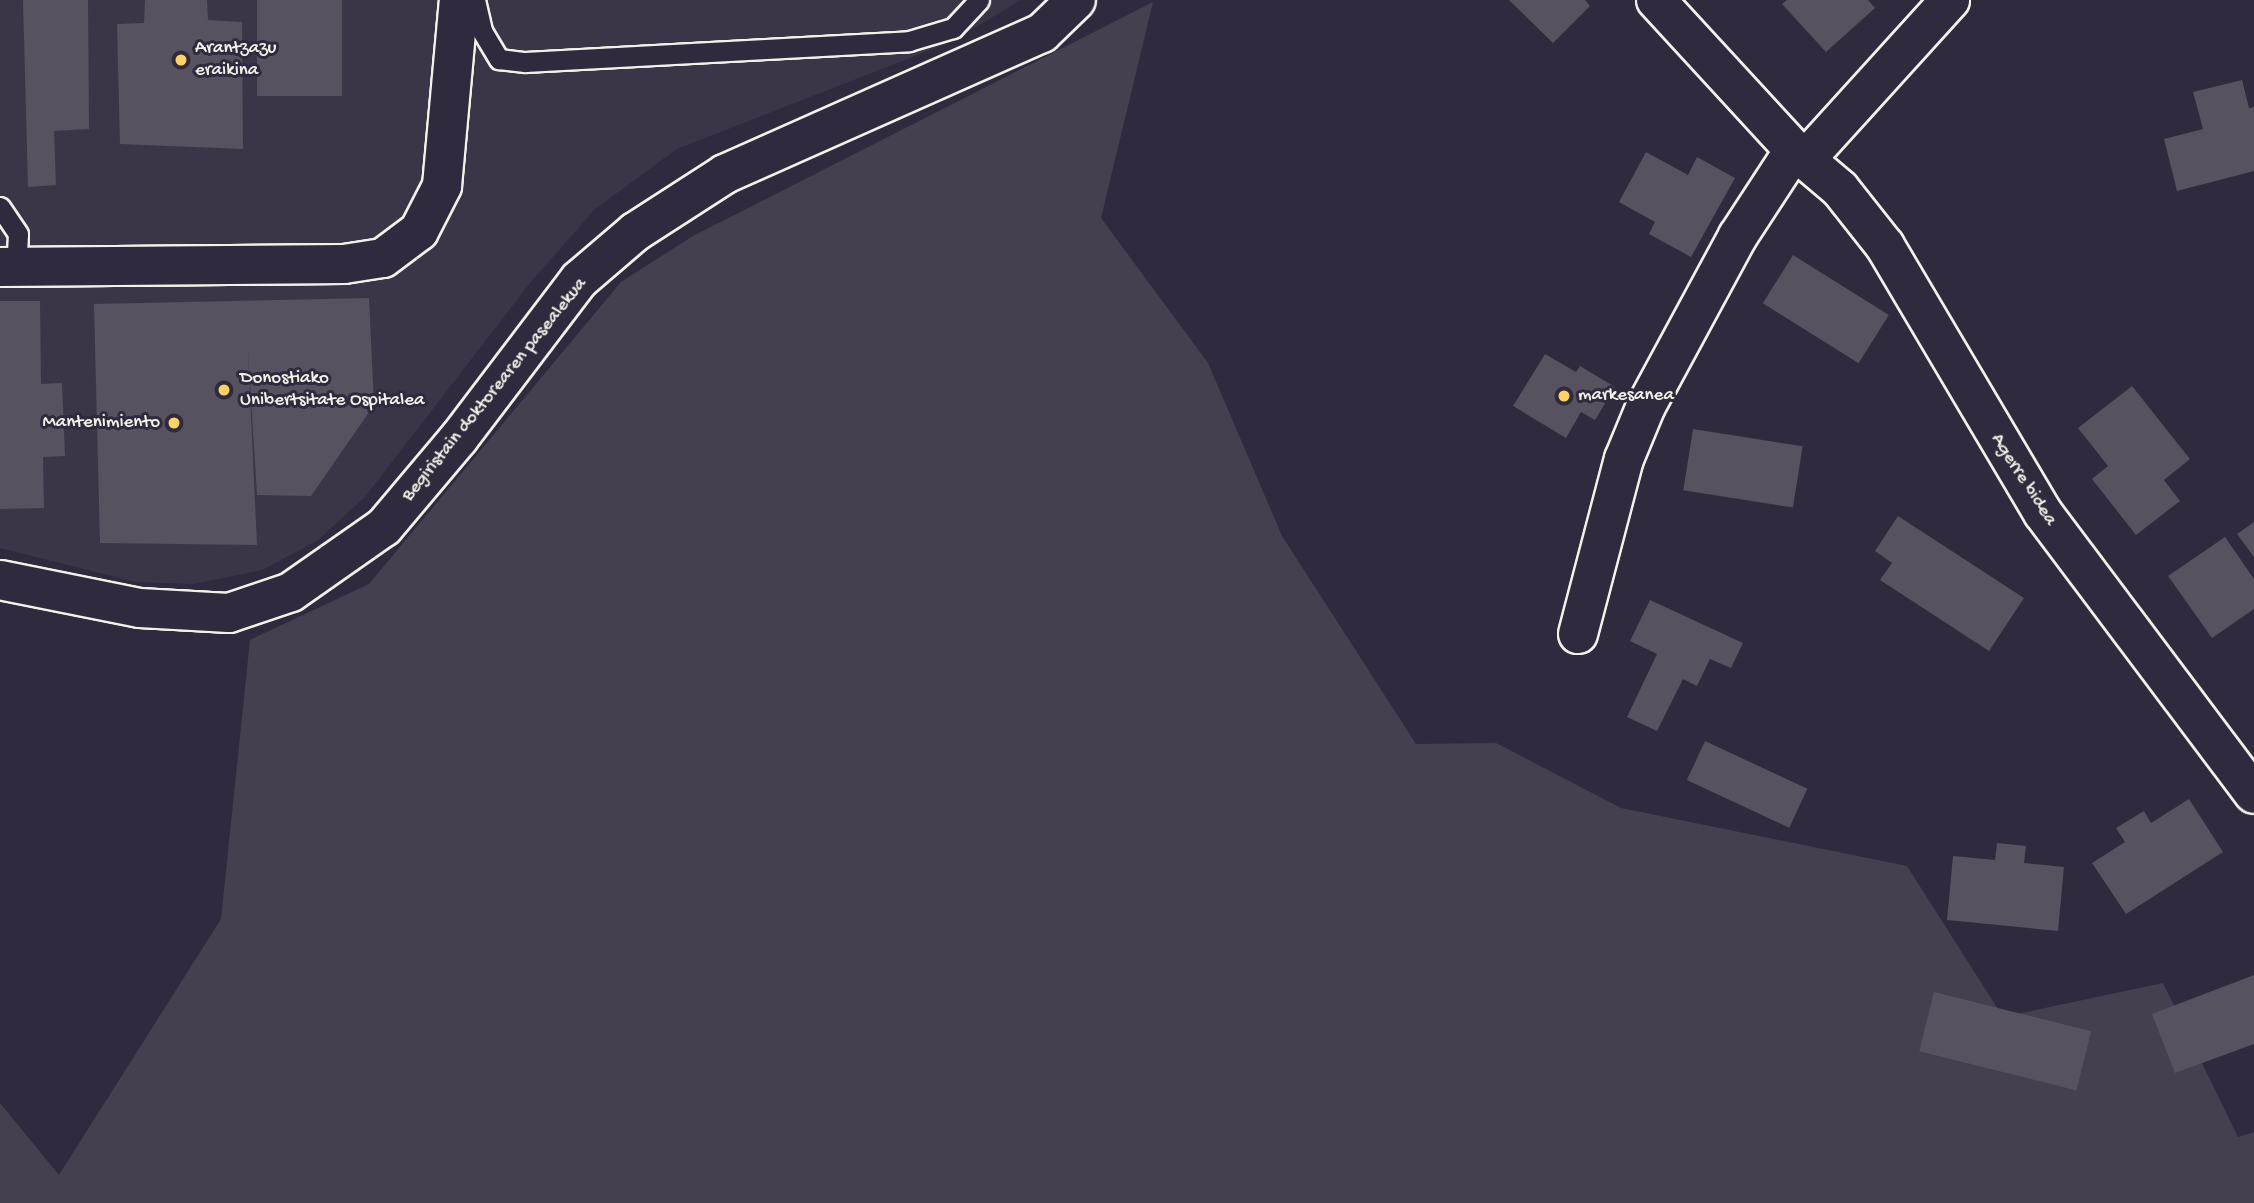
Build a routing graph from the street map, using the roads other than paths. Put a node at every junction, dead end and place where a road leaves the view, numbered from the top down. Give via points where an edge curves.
1 (459, 0) edge
2 (475, 0) edge
3 (979, 0) edge
4 (1076, 0) edge
5 (1656, 0) edge
6 (1950, 0) edge
7 (1800, 155) junction
8 (0, 207) edge
9 (8, 267) edge
10 (0, 580) edge
11 (1578, 634) dead end
12 (2254, 794) edge

1 - 9 street via 442,186 419,231 383,258 344,264
2 - 3 lane via 482,31 499,59 525,62 909,41 953,28
4 - 10 street, Begiristain doktorearen pasealekua via 1042,33 725,174 635,232 579,280 459,438 384,527 290,592 229,613 139,608
5 - 7 street, Agerre bidea
6 - 7 street
7 - 11 street via 1738,236 1646,405 1624,459
7 - 12 street, Agerre bidea via 1840,189 1885,246 2043,513
8 - 9 lane via 18,234

